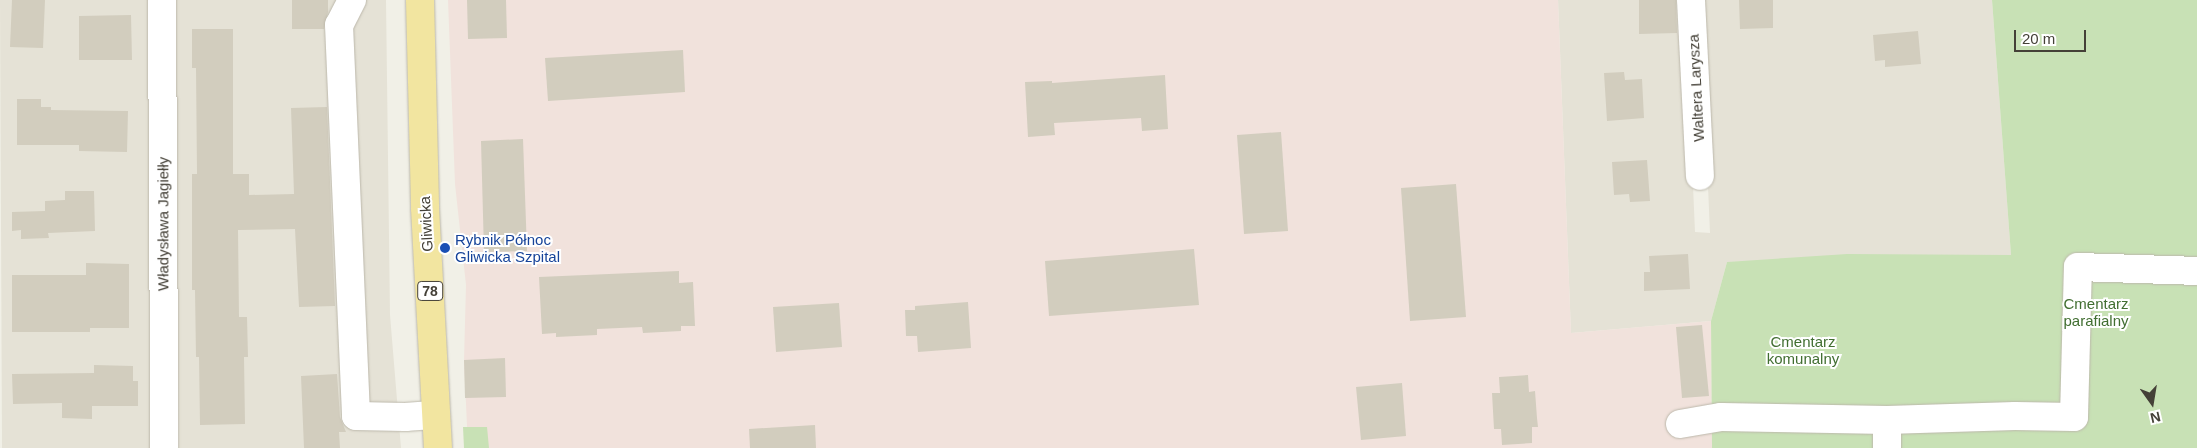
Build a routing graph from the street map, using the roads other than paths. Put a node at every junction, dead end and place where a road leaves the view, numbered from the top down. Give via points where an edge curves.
1 (162, 0) edge
2 (352, 0) edge
3 (420, 0) edge
4 (1691, 0) edge
5 (1700, 176) dead end
6 (2197, 271) edge
7 (436, 415) junction
8 (1887, 420) junction
9 (1680, 424) dead end
10 (164, 448) edge
11 (438, 448) edge
12 (1887, 448) edge

1 - 10 street, Władysława Jagiełły
2 - 7 street via 340,25 356,416
3 - 7 main road, Gliwicka / 78 via 425,208
4 - 5 street, Waltera Larysza
6 - 8 street via 2078,267 2074,417
7 - 11 main road, Gliwicka / 78
8 - 9 street via 1721,417
8 - 12 street

